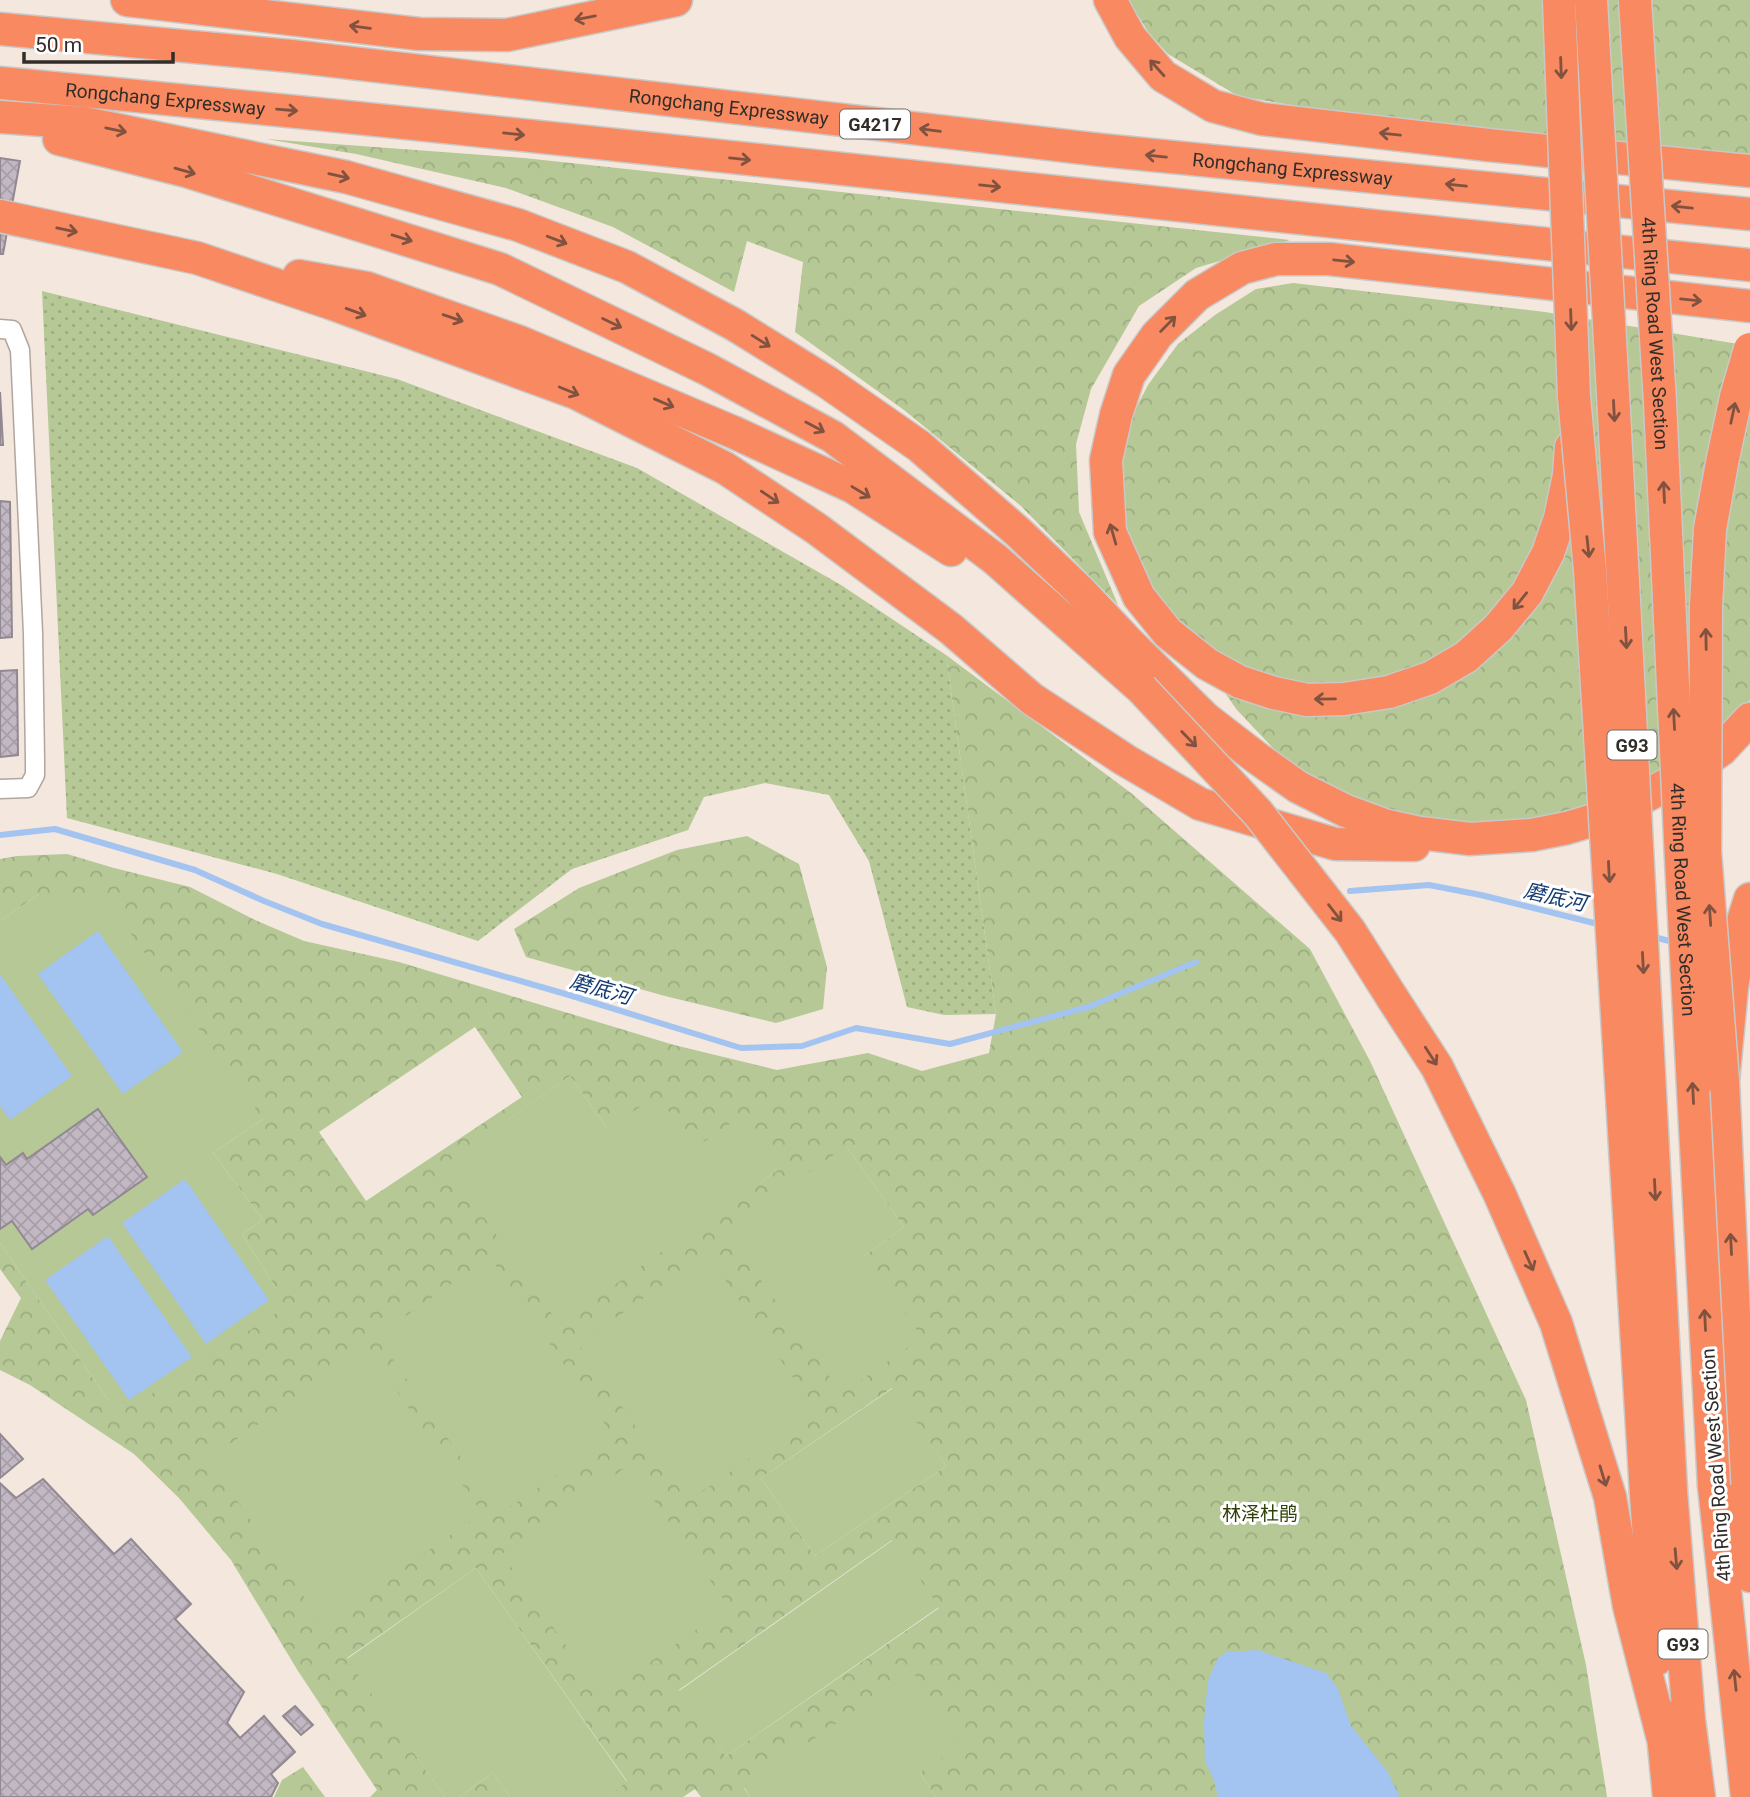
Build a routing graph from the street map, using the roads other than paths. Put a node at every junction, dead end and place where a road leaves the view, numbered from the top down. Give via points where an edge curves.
1 (127, 0) edge
2 (676, 0) edge
3 (1110, 0) edge
4 (1559, 0) edge
5 (1591, 0) edge
6 (1635, 0) edge
7 (0, 29) edge
8 (0, 83) edge
9 (0, 117) edge
10 (0, 124) edge
11 (1750, 171) edge
12 (1750, 214) edge
13 (0, 216) edge
14 (197, 258) junction
15 (1750, 265) edge
16 (1750, 306) edge
17 (0, 329) edge
18 (1750, 349) edge
19 (1574, 397) junction
20 (1142, 690) junction
21 (1750, 719) edge
22 (0, 789) edge
23 (1523, 836) junction
24 (1750, 899) edge
25 (1723, 1081) junction
26 (1728, 1485) junction
27 (1659, 1492) junction
28 (1750, 1576) edge
29 (1662, 1735) junction
30 (1669, 1797) edge
31 (1699, 1797) edge
32 (1747, 1797) edge

2 -> 1 highway via 508,35 419,34
11 -> 3 highway via 1262,119 1213,106 1163,76 1130,37
4 -> 19 highway, bridge
5 -> 27 highway, G93, bridge via 1614,412
26 -> 6 highway, 4th Ring Road West Section / G93, bridge via 1681,859
12 -> 7 highway, Rongchang Expressway / G4217 via 1101,150 291,56
8 -> 15 highway, Rongchang Expressway
9 -> 23 highway via 83,123 346,177 518,225 627,267 735,325 919,446 1079,590 1205,718 1298,787 1346,811 1420,833 1469,839
10 -> 20 highway via 186,171 500,269 707,369 833,437 995,559
13 -> 14 highway
14 -> 20 highway via 367,288 520,342 733,432 853,487 931,536
14 -> 23 highway via 576,393 725,468 817,529 951,629 1032,699 1200,804 1335,844 1434,845
19 -> 16 highway, bridge via 1569,475 1560,518 1527,593 1466,657 1430,678 1389,692 1307,700 1240,682 1206,664 1168,633 1139,597 1110,532 1106,460 1129,374 1157,335 1197,295 1242,268 1276,260 1329,259
17 - 22 street via 12,330 20,350 35,760 35,775 28,788
25 -> 18 highway, bridge via 1705,852 1706,606 1712,515
19 -> 27 highway, bridge via 1591,570
20 -> 29 highway, bridge via 1258,813 1350,931 1437,1067 1556,1323 1609,1497 1629,1606
21 - 23 highway via 1721,750 1648,795 1567,828
24 - 25 highway, bridge via 1732,987
26 -> 25 highway
26 - 28 highway
32 -> 26 highway, 4th Ring Road West Section / G93
27 - 29 highway
27 -> 31 highway, G93
29 - 30 highway

